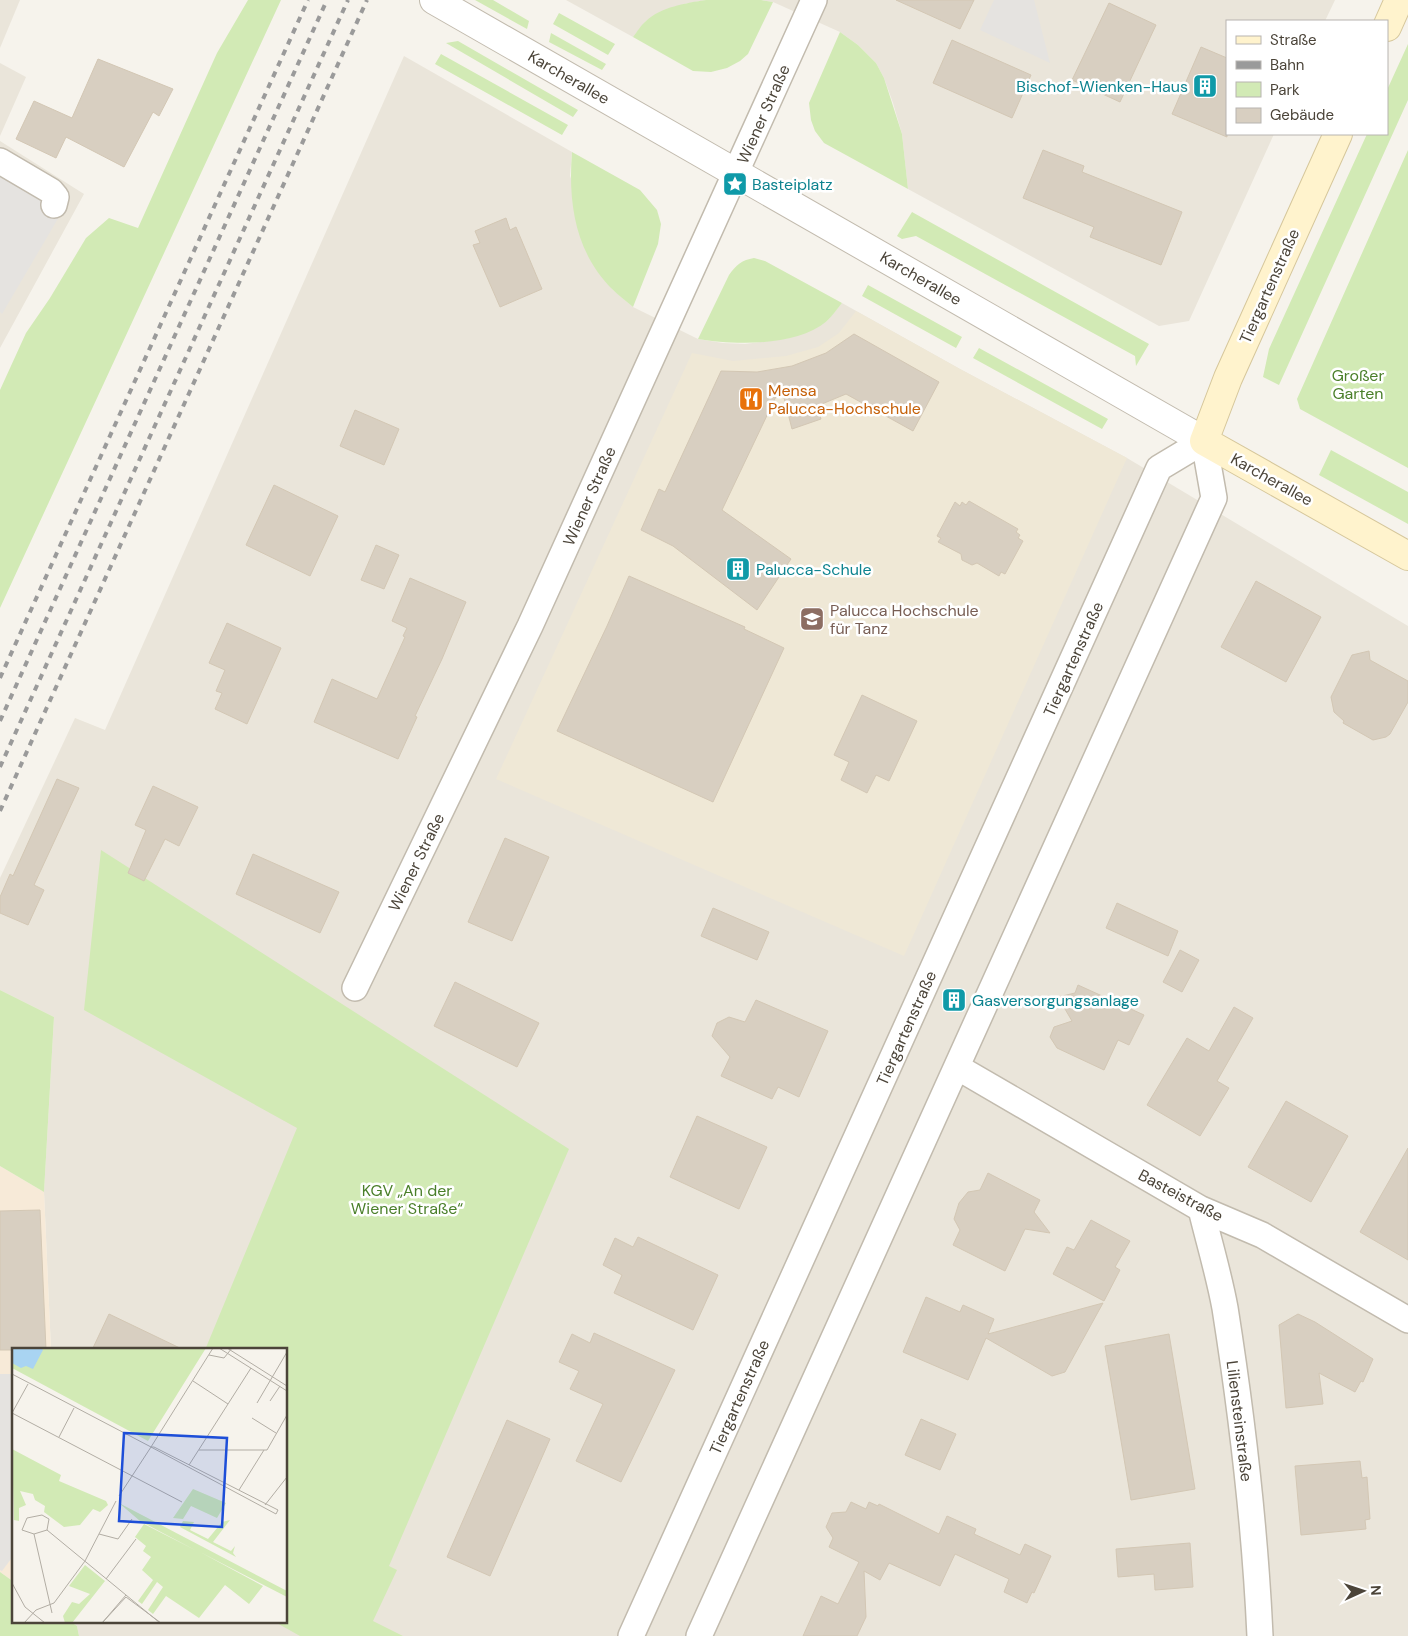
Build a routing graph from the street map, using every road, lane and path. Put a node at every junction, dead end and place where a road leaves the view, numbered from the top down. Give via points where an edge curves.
1 (434, 0) edge
2 (814, 0) edge
3 (1399, 0) edge
4 (1388, 25) edge
5 (1338, 135) edge
6 (0, 161) edge
7 (737, 172) junction
8 (54, 205) dead end
9 (1204, 441) junction
10 (1408, 556) edge
11 (355, 988) dead end
12 (956, 1067) junction
13 (1201, 1209) junction
14 (1408, 1320) edge
15 (631, 1636) edge
16 (699, 1636) edge
17 (1260, 1636) edge

1 - 7 street, Karcherallee
2 - 7 street, Wiener Straße
3 - 4 main road
5 - 9 main road, Tiergartenstraße via 1228,378
6 - 8 street via 51,191 56,197
7 - 9 street, Karcherallee
7 - 11 street, Wiener Straße via 530,626
9 - 10 main road, Karcherallee
9 - 12 street via 1214,498
9 - 15 street, Tiergartenstraße via 1159,468
12 - 13 street, Basteistraße
12 - 16 street
13 - 14 street, Basteistraße via 1262,1235
13 - 17 street, Liliensteinstraße via 1224,1307 1244,1450

